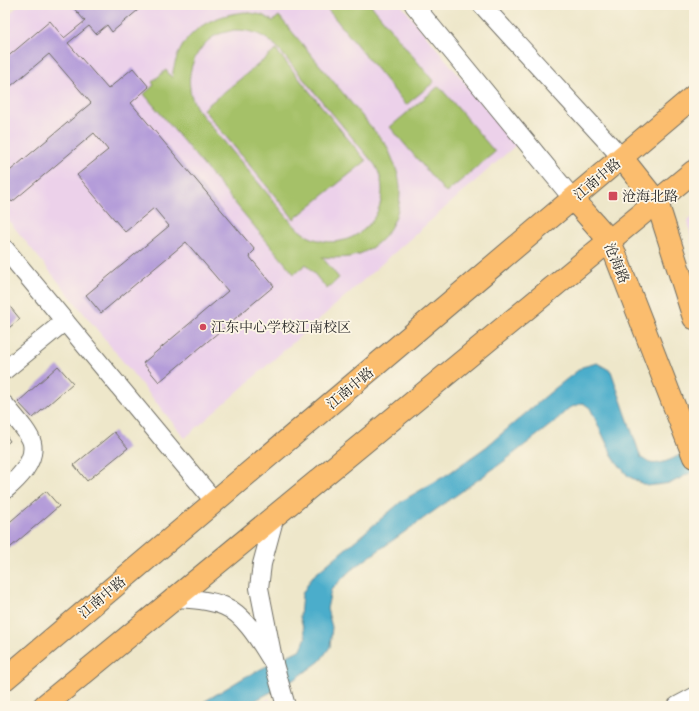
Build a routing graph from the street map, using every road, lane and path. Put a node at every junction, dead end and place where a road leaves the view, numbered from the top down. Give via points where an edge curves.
1 (414, 5) edge
2 (482, 5) edge
3 (694, 96) edge
4 (622, 158) junction
5 (694, 171) edge
6 (573, 199) junction
7 (657, 202) junction
8 (610, 241) junction
9 (5, 249) edge
10 (694, 318) edge
11 (65, 321) junction
12 (5, 370) edge
13 (5, 405) edge
14 (694, 457) edge
15 (5, 490) edge
16 (215, 502) junction
17 (275, 516) junction
18 (175, 598) junction
19 (274, 665) junction
20 (5, 679) edge
21 (694, 697) edge
22 (284, 701) edge
23 (44, 706) edge
24 (676, 706) edge

1 - 6 street, 沧海路
2 - 4 street
3 - 4 main road, 江南中路
4 - 6 main road, 江南中路
4 - 7 main road
5 - 7 main road
6 - 8 main road, 沧海路
6 - 16 main road, 江南中路
7 - 8 main road
7 - 10 main road
8 - 14 main road, 沧海路
8 - 17 main road
9 - 11 street
11 - 12 street
11 - 16 street
13 - 15 street via 24,428 32,443 29,464
16 - 20 main road, 江南中路
17 - 18 main road
17 - 19 street via 262,564 259,588
18 - 19 street via 200,600 224,606 253,632
18 - 23 main road
19 - 22 street
21 - 24 street

